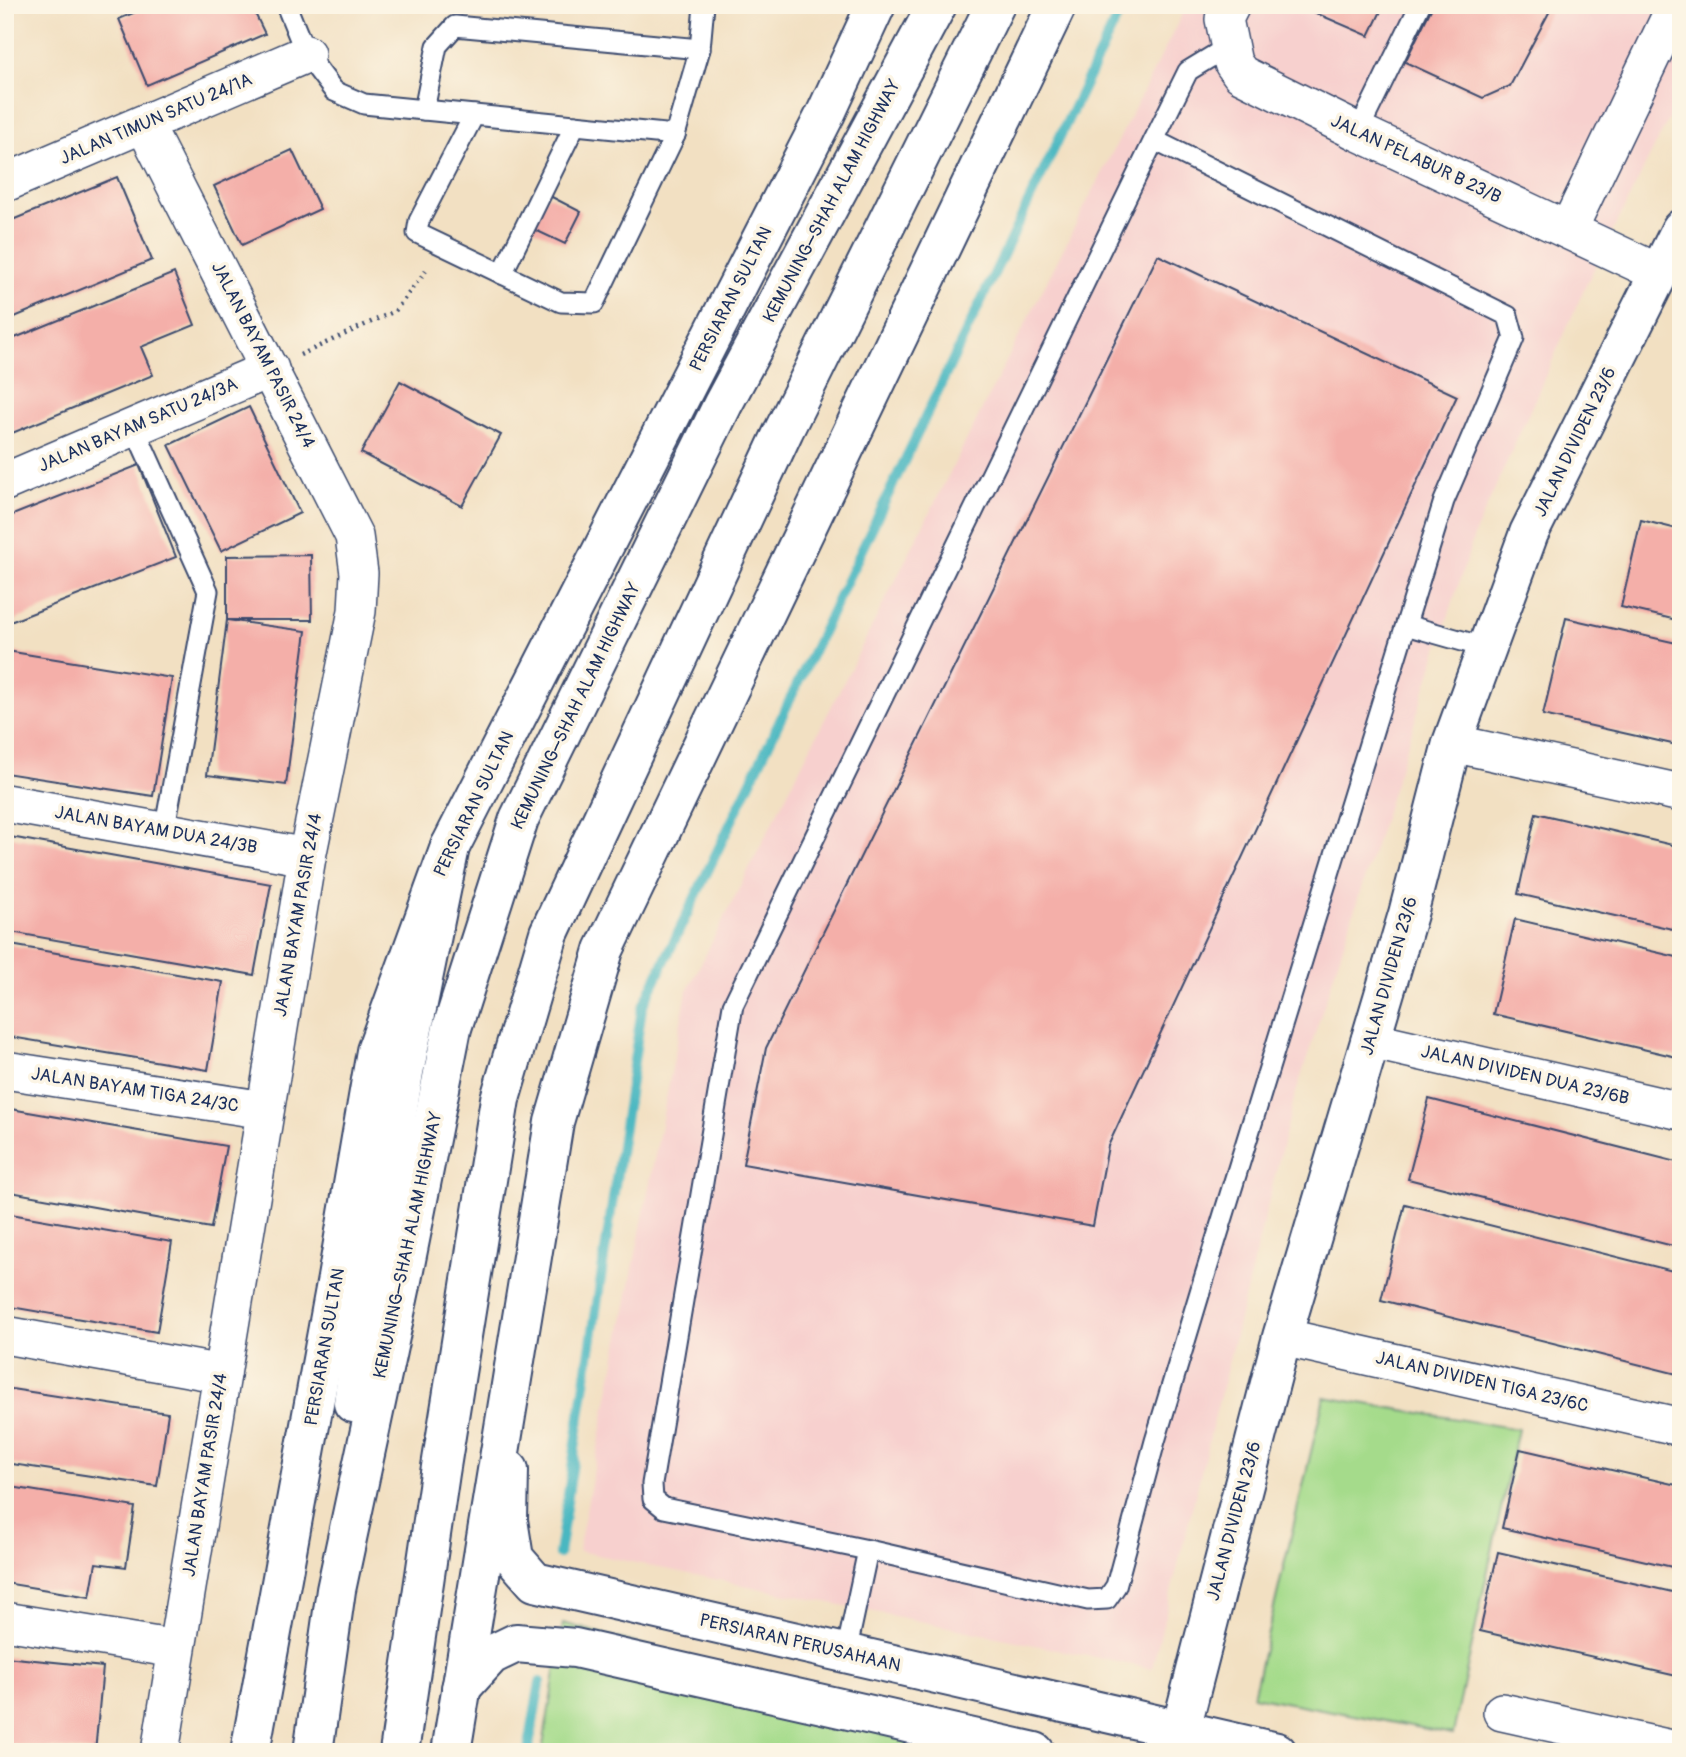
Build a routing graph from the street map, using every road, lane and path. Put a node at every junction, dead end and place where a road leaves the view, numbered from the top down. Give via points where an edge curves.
1 (286, 5) edge
2 (704, 5) edge
3 (876, 5) edge
4 (937, 5) edge
5 (995, 5) edge
6 (1057, 5) edge
7 (1231, 5) edge
8 (1420, 5) edge
9 (1676, 5) edge
10 (1229, 46) junction
11 (700, 49) junction
12 (306, 54) junction
13 (424, 110) junction
14 (474, 115) junction
15 (144, 124) junction
16 (575, 125) junction
17 (1358, 132) junction
18 (675, 135) junction
19 (1154, 141) junction
20 (5, 183) edge
21 (1681, 229) edge
22 (1568, 230) junction
23 (444, 248) junction
24 (1659, 272) junction
25 (502, 274) junction
26 (270, 369) junction
27 (134, 427) junction
28 (5, 482) edge
29 (1406, 625) junction
30 (1487, 648) junction
31 (1452, 743) junction
32 (1681, 793) edge
33 (5, 803) edge
34 (164, 832) junction
35 (450, 847) junction
36 (307, 857) junction
37 (1370, 1040) junction
38 (5, 1070) edge
39 (265, 1110) junction
40 (1681, 1111) edge
41 (5, 1335) edge
42 (1282, 1337) junction
43 (222, 1374) junction
44 (512, 1374) junction
45 (1681, 1427) edge
46 (868, 1550) junction
47 (336, 1590) junction
48 (5, 1622) edge
49 (176, 1649) junction
50 (846, 1653) junction
51 (461, 1688) junction
52 (1502, 1712) dead end
53 (1178, 1741) edge
54 (1681, 1751) edge
55 (160, 1752) edge
56 (250, 1752) edge
57 (313, 1752) edge
58 (399, 1752) edge
59 (452, 1752) edge
60 (1035, 1752) edge
61 (1277, 1752) edge

1 - 12 lane
2 - 11 lane
3 - 35 main road, PERSIARAN SULTAN via 826,113
4 - 47 main road, KEMUNING–SHAH ALAM HIGHWAY via 723,404 519,819 452,1028
5 - 58 main road via 784,430 549,933 500,1099
6 - 44 main road via 604,950 554,1122
7 - 10 street, JALAN PELABUR B 23/B via 1224,19
8 - 17 lane
9 - 22 street
10 - 17 street, JALAN PELABUR B 23/B via 1241,74
10 - 19 lane via 1188,71
11 - 13 lane via 455,26 437,46
11 - 18 lane
12 - 13 lane via 334,91 364,104
12 - 15 street, JALAN TIMUN SATU 24/1A
13 - 14 lane
14 - 16 lane
14 - 23 lane via 419,221 417,233
15 - 20 street, JALAN TIMUN SATU 24/1A
15 - 26 street, JALAN BAYAM PASIR 24/4
16 - 18 lane
16 - 25 lane
17 - 22 street, JALAN PELABUR B 23/B
18 - 25 lane via 594,303 561,302
19 - 29 lane via 1508,316 1514,338 1444,501
19 - 46 lane via 733,1005 671,1362 653,1499 664,1508
21 - 24 main road, JALAN DIVIDEN 23/6
22 - 24 street, JALAN PELABUR B 23/B
23 - 25 lane
23 - 26 path via 395,311
24 - 30 main road, JALAN DIVIDEN 23/6 via 1529,533
26 - 27 street, JALAN BAYAM SATU 24/3A
26 - 36 street, JALAN BAYAM PASIR 24/4 via 354,536 359,573 356,611
27 - 28 street, JALAN BAYAM SATU 24/3A
27 - 34 lane via 208,592
29 - 30 lane
29 - 46 lane via 1155,1441 1116,1586 1107,1599 1088,1600
30 - 31 main road, JALAN DIVIDEN 23/6
31 - 32 street
31 - 37 main road, JALAN DIVIDEN 23/6
33 - 34 street, JALAN BAYAM DUA 24/3B
34 - 36 street, JALAN BAYAM DUA 24/3B
35 - 47 main road via 376,1237 354,1387
35 - 56 main road, PERSIARAN SULTAN via 376,1051
36 - 39 street, JALAN BAYAM PASIR 24/4
37 - 40 street, JALAN DIVIDEN DUA 23/6B
37 - 42 main road, JALAN DIVIDEN 23/6
38 - 39 street, JALAN BAYAM TIGA 24/3C
39 - 43 street, JALAN BAYAM PASIR 24/4
41 - 43 street
42 - 45 street, JALAN DIVIDEN TIGA 23/6C
42 - 53 main road, JALAN DIVIDEN 23/6
43 - 49 street, JALAN BAYAM PASIR 24/4
44 - 50 main road, PERSIARAN PERUSAHAAN via 508,1520 513,1558 535,1582
44 - 51 main road
46 - 50 lane
47 - 57 main road, KEMUNING–SHAH ALAM HIGHWAY
48 - 49 street
49 - 55 street, JALAN BAYAM PASIR 24/4
50 - 53 main road, PERSIARAN PERUSAHAAN
51 - 59 main road
51 - 60 main road via 491,1655 516,1643 575,1648
52 - 54 street
53 - 61 main road, PERSIARAN PERUSAHAAN

